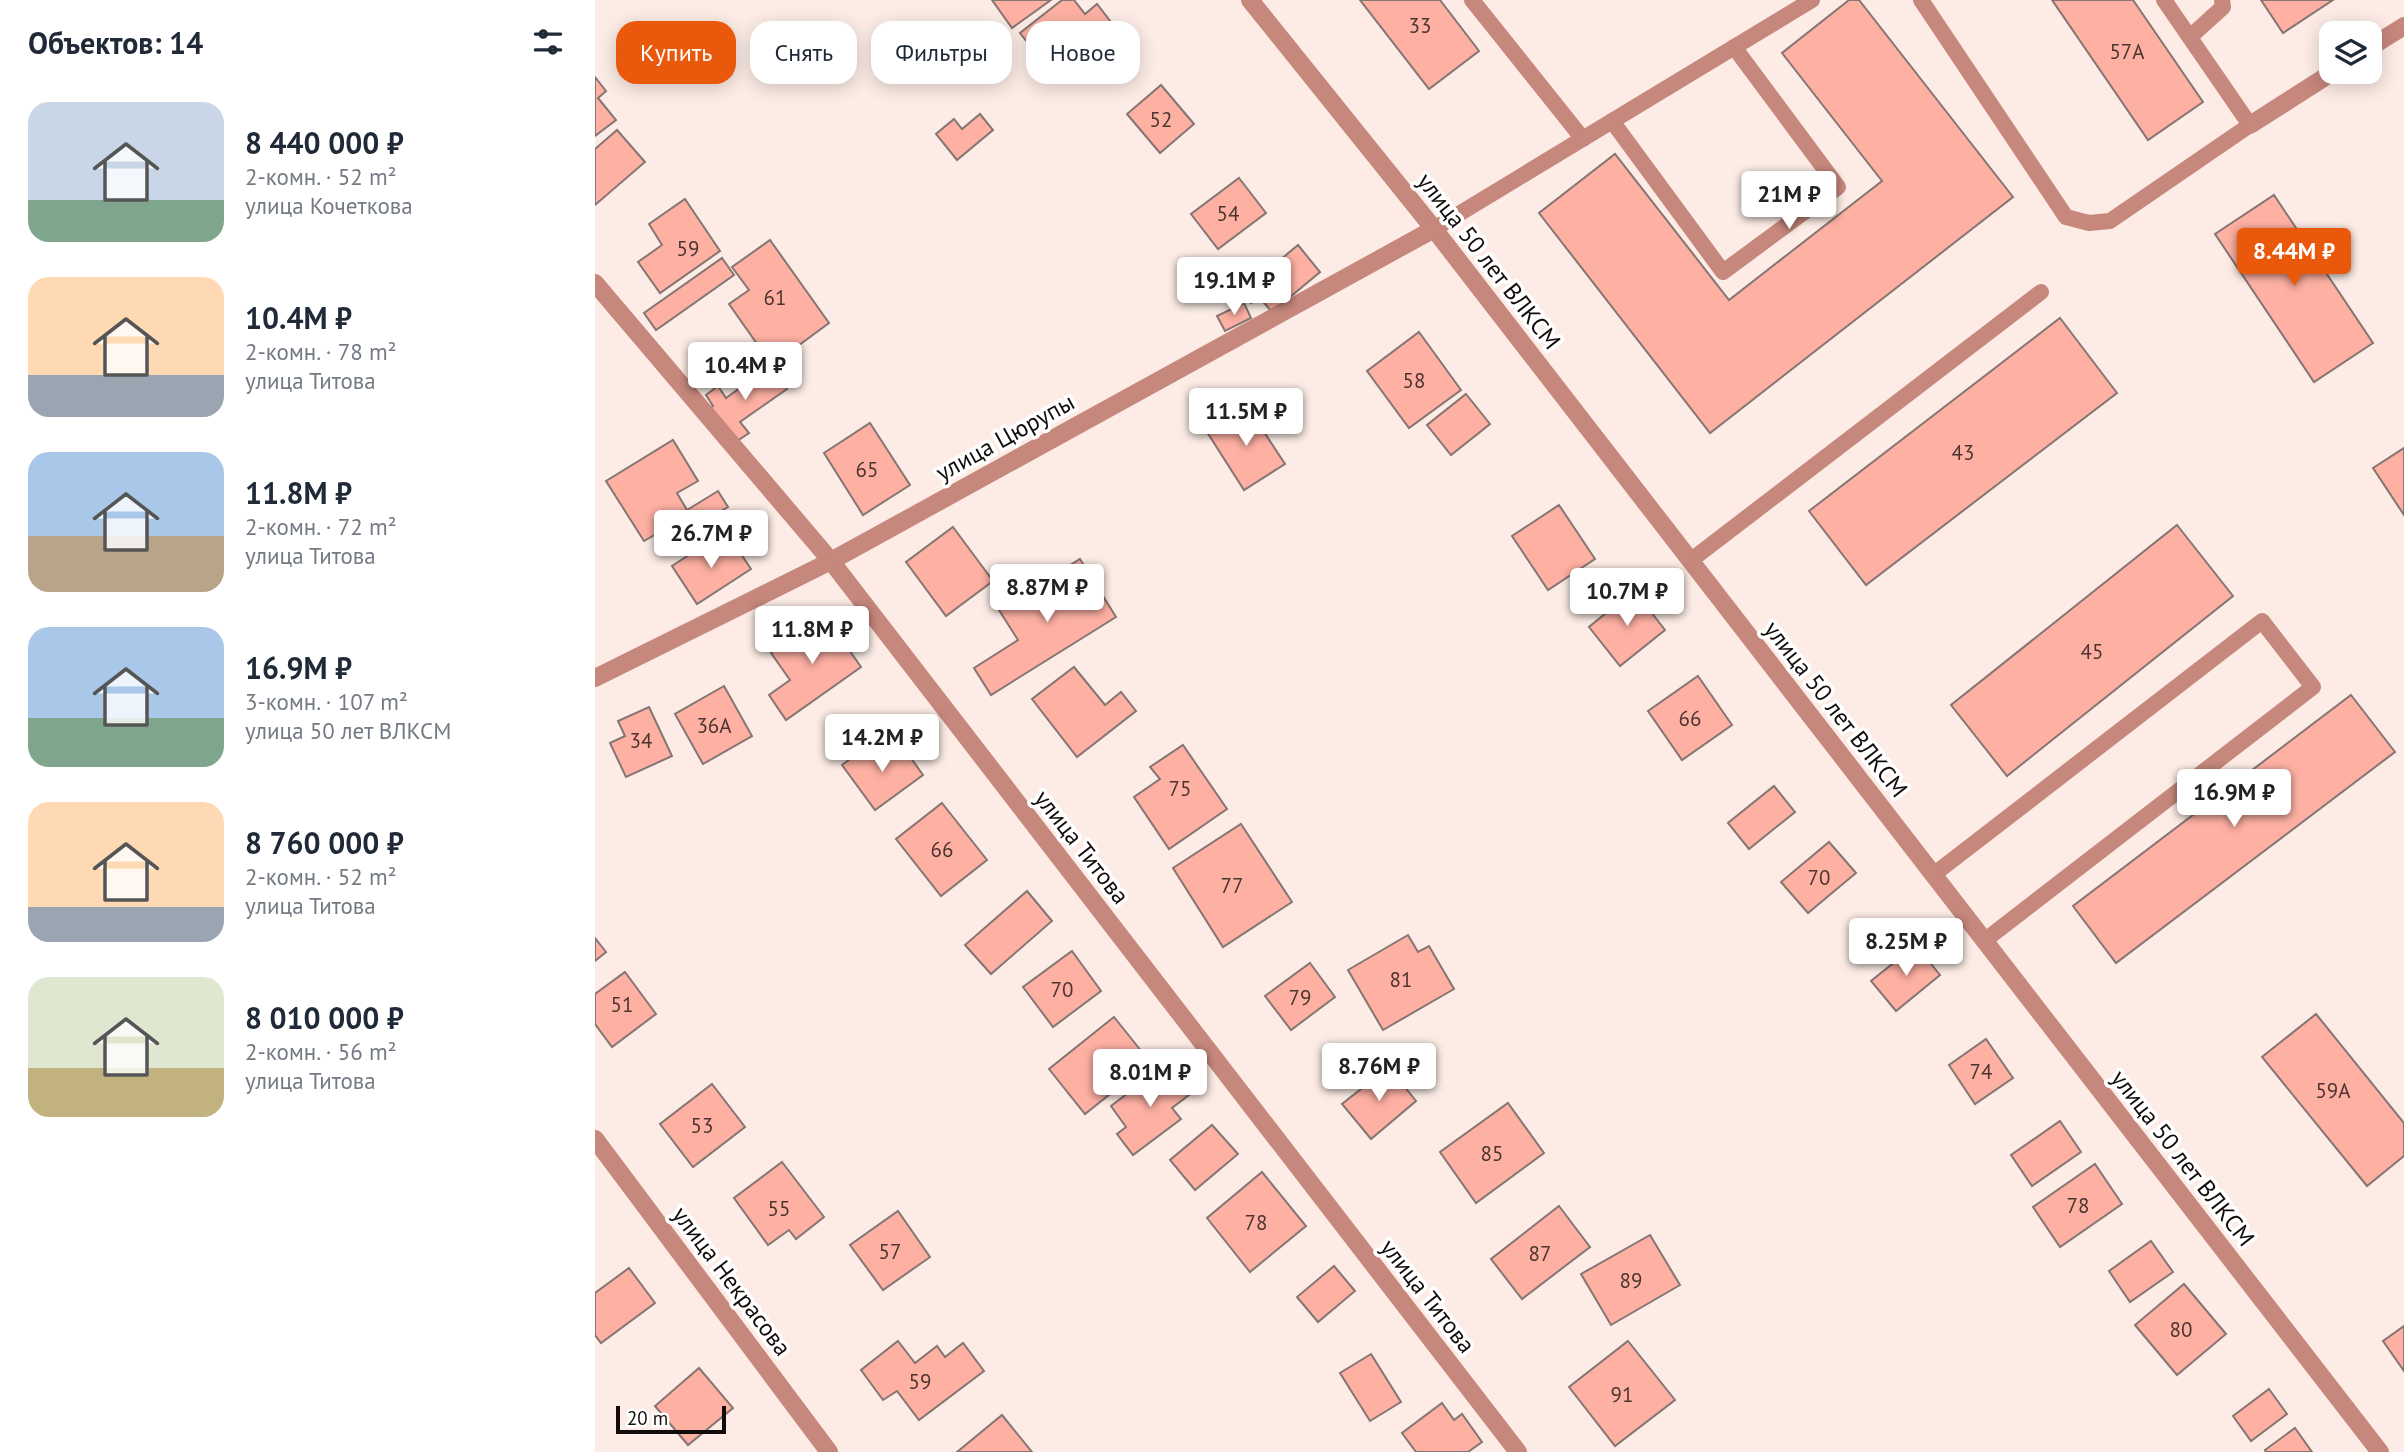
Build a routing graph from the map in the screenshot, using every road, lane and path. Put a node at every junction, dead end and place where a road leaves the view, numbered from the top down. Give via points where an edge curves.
1 (1250, 0) edge
2 (1472, 0) edge
3 (1812, 0) edge
4 (1921, 0) edge
5 (2164, 0) edge
6 (2222, 0) edge
7 (2404, 26) edge
8 (2190, 37) junction
9 (2382, 40) edge
10 (1734, 47) junction
11 (2319, 81) edge
12 (1612, 121) junction
13 (2250, 125) junction
14 (1583, 139) junction
15 (1434, 229) junction
16 (595, 282) edge
17 (2041, 292) dead end
18 (831, 561) junction
19 (1690, 561) junction
20 (595, 678) edge
21 (1933, 875) junction
22 (1984, 941) junction
23 (595, 1139) edge
24 (829, 1452) edge
25 (1518, 1452) edge
26 (2380, 1452) edge

1 - 15 street, улица 50 лет ВЛКСМ
2 - 14 lane
3 - 10 lane
4 - 13 lane via 2066,217 2089,223 2110,221
5 - 8 lane
6 - 8 lane via 2223,7
7 - 9 street
8 - 13 lane
10 - 12 lane
10 - 12 lane via 1837,187 1723,272
11 - 13 street
12 - 14 lane
14 - 15 lane
15 - 18 street, улица Цюрупы
15 - 19 street, улица 50 лет ВЛКСМ
16 - 18 street, улица Титова
17 - 19 lane
18 - 20 street, улица Цюрупы
18 - 25 street, улица Титова
19 - 21 street, улица 50 лет ВЛКСМ
21 - 22 street, улица 50 лет ВЛКСМ
21 - 22 lane via 2262,621 2313,687
22 - 26 street, улица 50 лет ВЛКСМ
23 - 24 street, улица Некрасова

